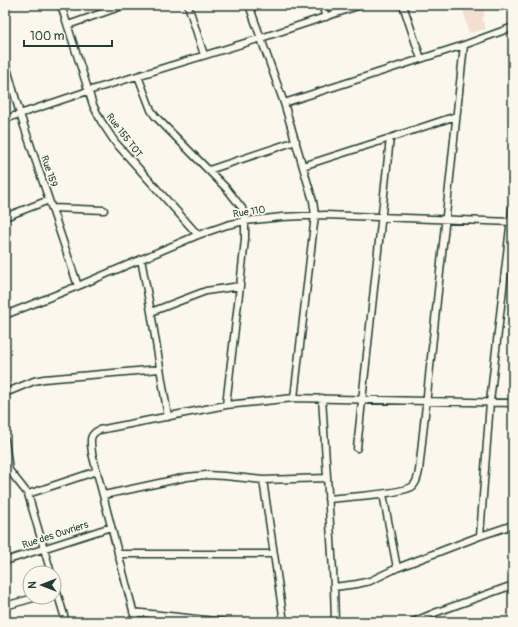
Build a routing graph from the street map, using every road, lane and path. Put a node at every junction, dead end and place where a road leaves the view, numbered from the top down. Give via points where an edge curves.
1 (61, 5) edge
2 (123, 5) edge
3 (188, 5) edge
4 (249, 5) edge
5 (322, 5) edge
6 (361, 5) edge
7 (403, 5) edge
8 (326, 17) junction
9 (68, 25) junction
10 (513, 27) edge
11 (261, 38) junction
12 (464, 46) junction
13 (204, 55) junction
14 (421, 59) junction
15 (6, 65) edge
16 (138, 76) junction
17 (88, 91) junction
18 (284, 103) junction
19 (20, 114) junction
20 (456, 116) junction
21 (5, 119) edge
22 (390, 138) junction
23 (296, 141) junction
24 (303, 166) junction
25 (209, 170) junction
26 (49, 200) junction
27 (513, 201) edge
28 (52, 208) junction
29 (104, 210) dead end
30 (315, 215) junction
31 (5, 217) edge
32 (381, 217) junction
33 (446, 219) junction
34 (245, 221) junction
35 (512, 222) edge
36 (198, 235) junction
37 (141, 259) junction
38 (78, 286) junction
39 (240, 286) junction
40 (151, 312) junction
41 (5, 315) edge
42 (160, 368) junction
43 (5, 393) edge
44 (294, 398) junction
45 (322, 398) junction
46 (362, 399) junction
47 (427, 400) junction
48 (490, 402) junction
49 (513, 403) edge
50 (226, 405) junction
51 (168, 417) junction
52 (5, 440) edge
53 (357, 448) dead end
54 (7, 471) edge
55 (97, 471) junction
56 (327, 478) junction
57 (263, 480) junction
58 (28, 494) junction
59 (383, 494) junction
60 (104, 495) junction
61 (328, 499) junction
62 (513, 525) edge
63 (111, 527) junction
64 (480, 536) junction
65 (44, 548) junction
66 (118, 554) junction
67 (273, 554) junction
68 (5, 561) edge
69 (49, 565) edge
70 (397, 568) junction
71 (513, 585) edge
72 (334, 587) junction
73 (22, 601) edge
74 (60, 605) edge
75 (5, 606) edge
76 (133, 612) junction
77 (66, 622) edge
78 (136, 622) edge
79 (224, 622) edge
80 (284, 622) edge
81 (335, 622) edge
82 (413, 622) edge

1 - 9 street, Rue 155 TOT
2 - 9 street
3 - 13 street
4 - 11 street
5 - 8 street
6 - 8 street
7 - 14 street
8 - 11 street
9 - 17 street, Rue 155 TOT
10 - 12 street
11 - 13 street
11 - 18 street
12 - 14 street
12 - 20 street
13 - 16 street
14 - 18 street
15 - 19 street, Rue 159
16 - 17 street
16 - 25 street via 155,116
17 - 19 street
17 - 36 street, Rue 155 TOT via 101,121 115,142
18 - 23 street
19 - 21 street
19 - 26 street, Rue 159
20 - 22 street
20 - 33 street
22 - 24 street
22 - 32 street
23 - 24 street
23 - 25 street
24 - 30 street
25 - 34 street via 242,208
26 - 28 street, Rue 159
26 - 31 street
27 - 35 street
28 - 29 street
28 - 38 street, Rue 159
30 - 32 street, Rue 110
30 - 34 street, Rue 110
30 - 44 street
32 - 33 street, Rue 110
32 - 46 street
33 - 35 street, Rue 110
33 - 47 street
34 - 36 street, Rue 110
34 - 39 street
35 - 48 street
36 - 37 street, Rue 110
37 - 38 street, Rue 110
37 - 40 street
38 - 41 street, Rue 110
39 - 40 street via 198,294
39 - 50 street
40 - 42 street
42 - 43 street via 44,378
42 - 51 street
44 - 45 street
44 - 50 street
45 - 46 street
45 - 56 street
46 - 47 street
46 - 53 street
47 - 48 street
47 - 59 street via 416,483 410,488
48 - 49 street
48 - 64 street
50 - 51 street
51 - 55 street via 94,432 91,441
52 - 54 street
54 - 58 street
55 - 58 street
55 - 60 street
56 - 57 street
56 - 61 street
57 - 60 street via 206,475
57 - 67 street
58 - 65 street
59 - 61 street
59 - 70 street
60 - 63 street
61 - 72 street
62 - 64 street
63 - 65 street, Rue des Ouvriers
63 - 66 street
64 - 70 street
65 - 68 street, Rue des Ouvriers
65 - 69 street
66 - 67 street
66 - 76 street
67 - 80 street
70 - 72 street via 370,581
71 - 82 street
72 - 81 street
73 - 75 street
74 - 77 street
76 - 78 street
76 - 79 street

